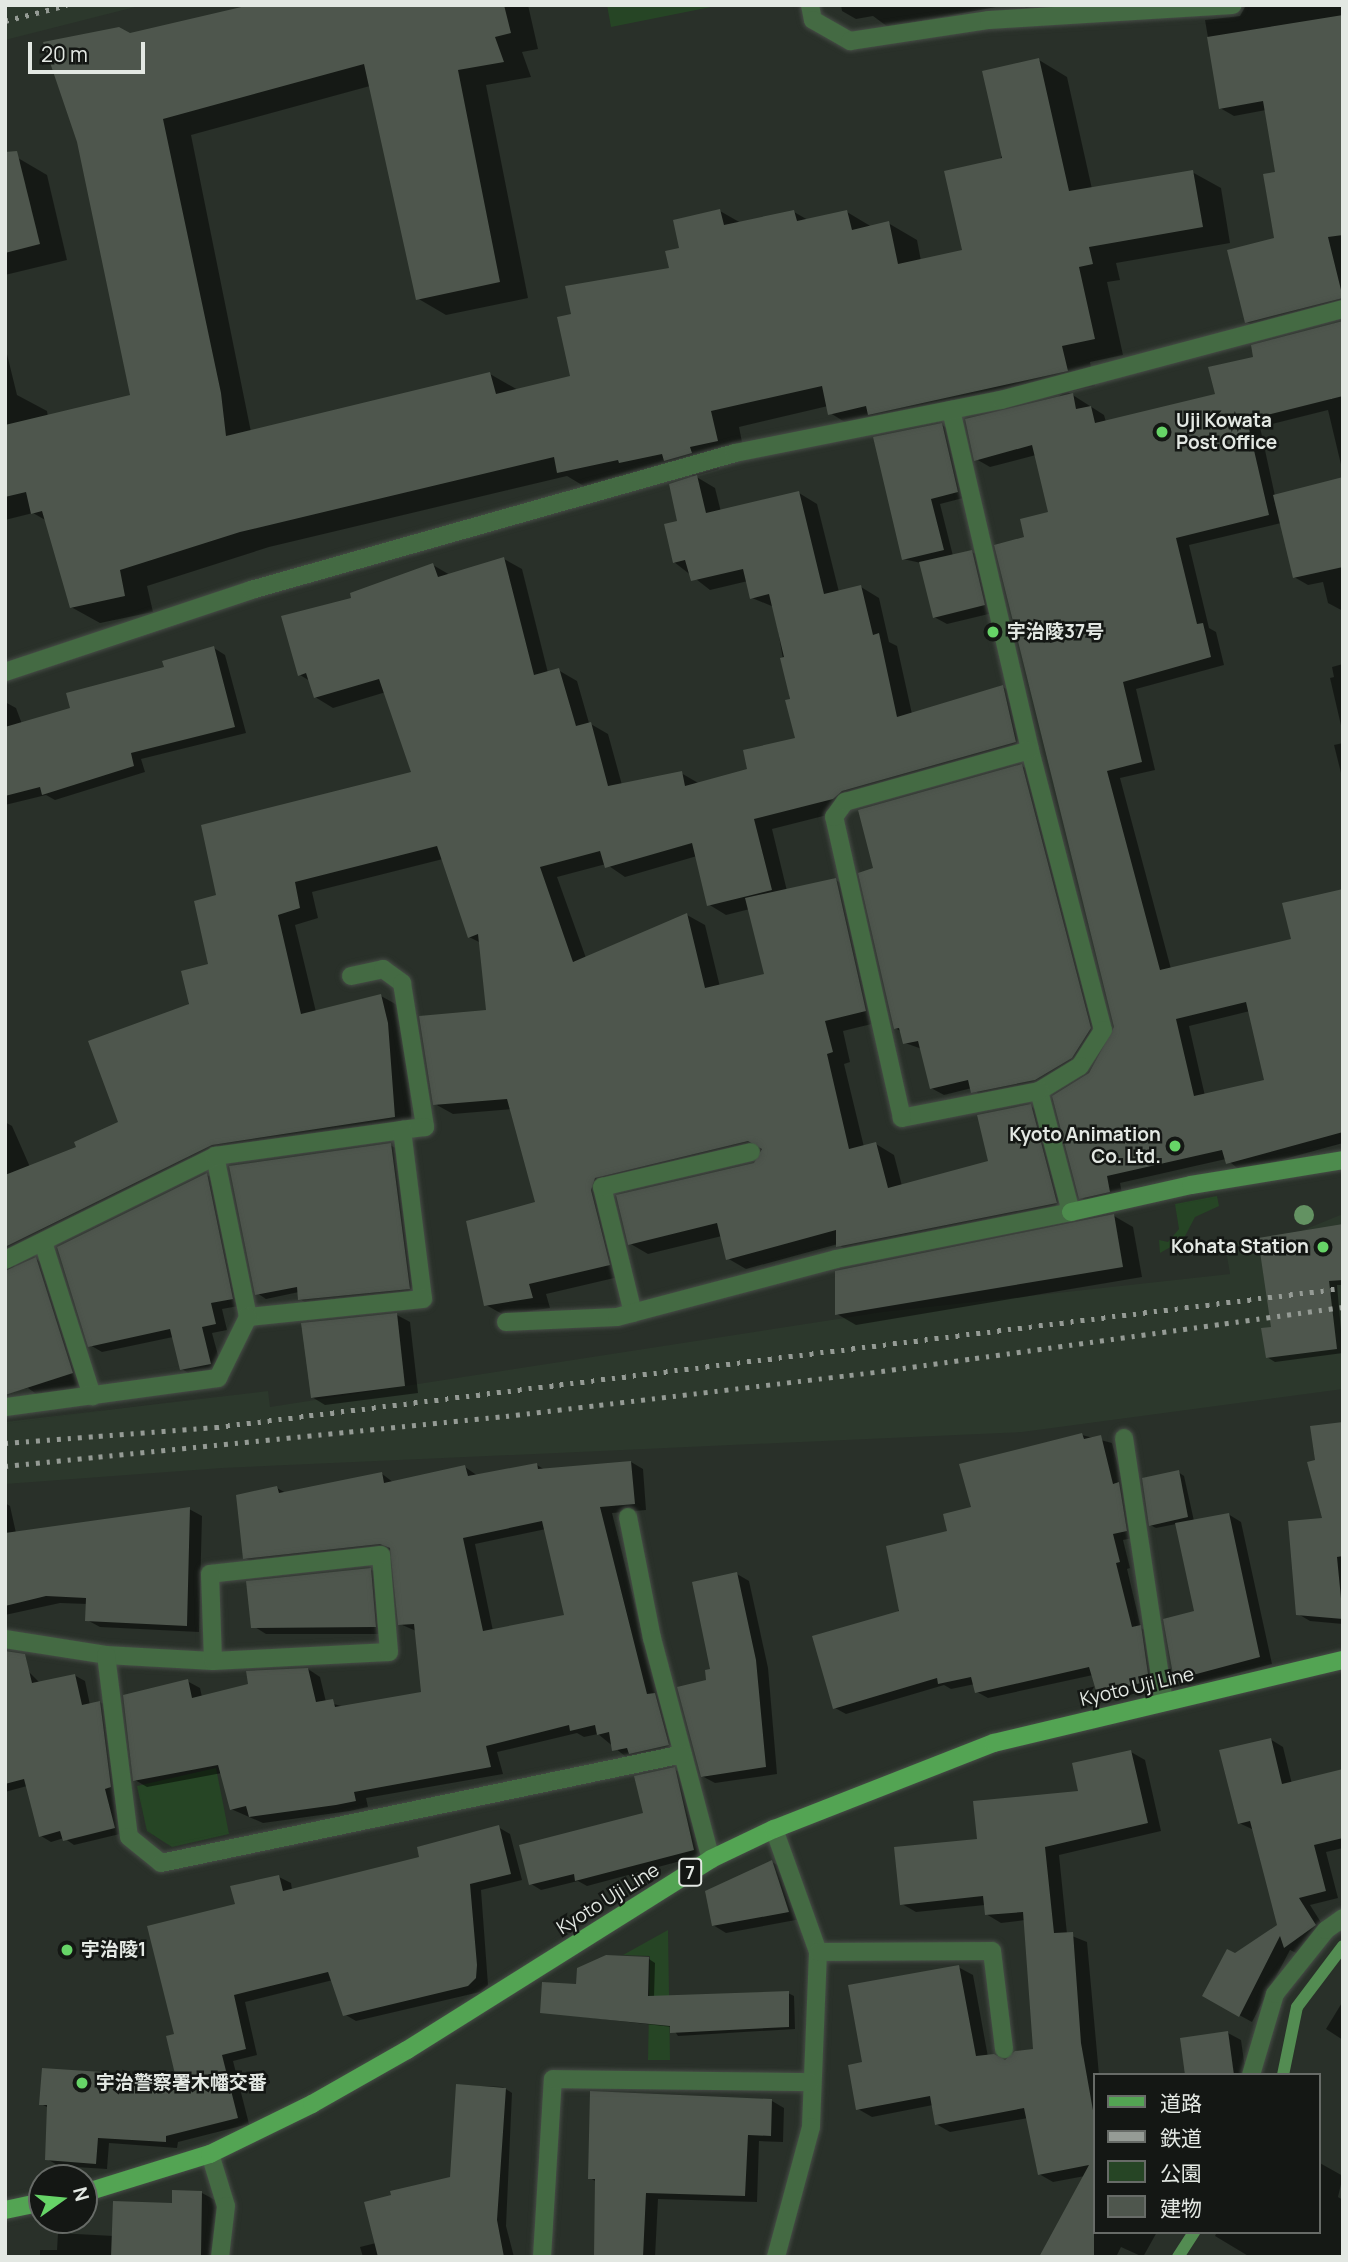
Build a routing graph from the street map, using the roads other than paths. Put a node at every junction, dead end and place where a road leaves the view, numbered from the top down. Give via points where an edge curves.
1 (810, 5) edge
2 (1233, 5) edge
3 (1343, 309) edge
4 (951, 410) junction
5 (5, 672) edge
6 (1030, 750) junction
7 (351, 976) dead end
8 (1039, 1091) junction
9 (402, 1130) junction
10 (751, 1152) dead end
11 (215, 1156) junction
12 (1343, 1160) edge
13 (1071, 1212) junction
14 (43, 1242) junction
15 (5, 1260) edge
16 (633, 1313) junction
17 (248, 1317) junction
18 (506, 1322) dead end
19 (92, 1396) junction
20 (5, 1407) edge
21 (1124, 1438) dead end
22 (628, 1517) dead end
23 (5, 1639) edge
24 (106, 1655) junction
25 (1343, 1660) edge
26 (213, 1661) junction
27 (1164, 1702) junction
28 (683, 1754) junction
29 (774, 1829) junction
30 (711, 1859) junction
31 (1343, 1918) edge
32 (818, 1952) junction
33 (1004, 2049) dead end
34 (1252, 2073) edge
35 (810, 2082) junction
36 (210, 2154) junction
37 (98, 2189) edge
38 (28, 2205) edge
39 (5, 2210) edge
40 (220, 2257) edge
41 (542, 2257) edge
42 (776, 2257) edge

1 - 2 street via 813,20 850,41 989,20
3 - 4 street
4 - 5 street via 735,453 251,590
4 - 6 street
6 - 8 street via 1103,1030 1080,1066
6 - 8 street via 845,802 834,817 902,1118
7 - 9 street via 383,970 402,983 425,1127
8 - 13 street
9 - 11 street
9 - 17 street via 424,1299
10 - 16 street via 602,1187
11 - 14 street
11 - 17 street
12 - 13 main road via 1191,1185
13 - 16 street via 836,1259
14 - 15 street
14 - 19 street
16 - 18 street
17 - 19 street via 218,1378
19 - 20 street
21 - 27 street
22 - 28 street via 652,1638
23 - 24 street
24 - 26 street
24 - 28 street via 129,1837 161,1863
25 - 27 main road, Kyoto Uji Line / 7
26 - 26 street via 389,1652 381,1555 210,1574
27 - 29 main road, Kyoto Uji Line / 7 via 994,1743
28 - 30 street
29 - 30 main road, Kyoto Uji Line / 7
29 - 32 street
30 - 36 main road, Kyoto Uji Line / 7 via 407,2050
31 - 34 street via 1326,1930 1275,1994
32 - 33 street via 992,1951
32 - 35 street
35 - 41 street via 553,2080
35 - 42 street via 811,2127
36 - 37 main road, Kyoto Uji Line / 7
36 - 40 street via 226,2206
38 - 39 main road

